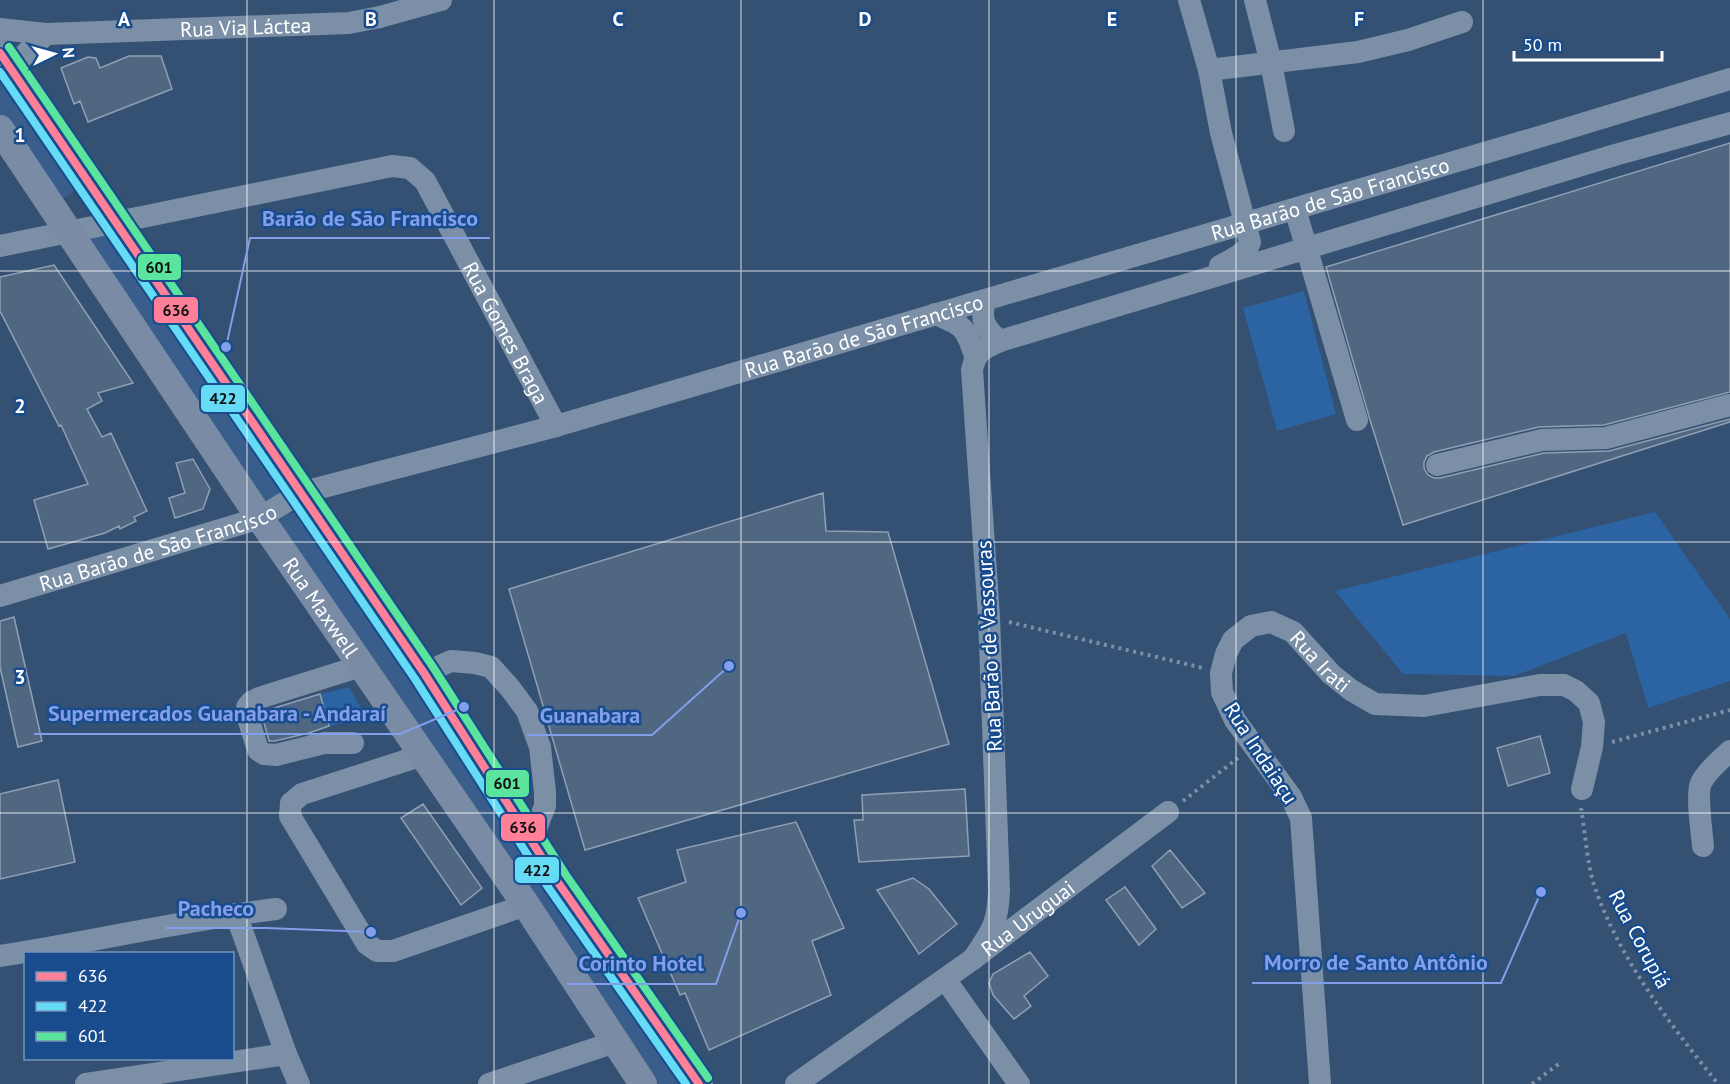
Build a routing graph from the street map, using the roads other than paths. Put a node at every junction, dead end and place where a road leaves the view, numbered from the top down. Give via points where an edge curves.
1 (441, 0) edge
2 (1189, 0) edge
3 (1255, 0) edge
4 (1462, 22) dead end
5 (0, 29) edge
6 (46, 33) junction
7 (5, 61) edge
8 (1271, 63) junction
9 (1209, 70) junction
10 (1730, 79) edge
11 (1730, 123) edge
12 (0, 129) edge
13 (1284, 131) dead end
14 (1295, 208) junction
15 (115, 222) junction
16 (1244, 223) junction
17 (69, 232) junction
18 (0, 246) edge
19 (1306, 249) junction
20 (1205, 280) junction
21 (985, 300) junction
22 (935, 314) junction
23 (1000, 341) junction
24 (975, 356) junction
25 (1730, 405) edge
26 (1357, 420) dead end
27 (556, 426) junction
28 (1437, 465) dead end
29 (300, 493) junction
30 (260, 518) junction
31 (0, 596) edge
32 (361, 666) junction
33 (1221, 673) joint
34 (424, 674) junction
35 (353, 742) dead end
36 (1730, 751) edge
37 (423, 755) junction
38 (1582, 789) road end
39 (1168, 812) road end
40 (530, 839) junction
41 (1703, 846) dead end
42 (526, 905) junction
43 (276, 909) dead end
44 (236, 914) junction
45 (29, 952) edge
46 (24, 953) edge
47 (0, 956) edge
48 (973, 959) junction
49 (945, 979) junction
50 (615, 1042) junction
51 (286, 1054) junction
52 (86, 1084) edge
53 (299, 1084) edge
54 (489, 1084) edge
55 (643, 1084) edge
56 (699, 1084) edge
57 (796, 1084) edge
58 (1019, 1084) edge
59 (1320, 1084) edge

1 - 6 street, Rua Via Láctea via 349,23
2 - 9 street
3 - 8 street
4 - 8 street via 1358,52
5 - 6 street, Rua Via Láctea
6 - 7 street
7 - 15 main road
8 - 9 street
8 - 13 street
9 - 16 street
10 - 14 street, Rua Barão de São Francisco
11 - 19 street, Rua Barão de São Francisco
12 - 17 main road, Rua Maxwell
14 - 16 street, Rua Barão de São Francisco
14 - 19 street
15 - 17 street, Rua Gomes Braga
15 - 27 street, Rua Gomes Braga via 392,166 410,168 425,181
15 - 29 main road
16 - 20 street via 1249,247
16 - 21 street, Rua Barão de São Francisco
17 - 18 street, Rua Gomes Braga
17 - 30 main road, Rua Maxwell
19 - 20 street, Rua Barão de São Francisco
19 - 26 street
20 - 23 street, Rua Barão de São Francisco
21 - 22 street, Rua Barão de São Francisco
21 - 23 street via 984,322
22 - 24 street via 963,327
22 - 27 street, Rua Barão de São Francisco
23 - 24 street
24 - 48 street, Rua Barão de Vassouras via 972,370 989,617 999,890 993,930
25 - 28 street via 1606,438 1542,440
27 - 29 street, Rua Barão de São Francisco
29 - 30 street, Rua Barão de São Francisco
29 - 34 main road
30 - 31 street, Rua Barão de São Francisco
30 - 32 main road, Rua Maxwell
32 - 35 street via 259,698 247,707 258,750 264,754
32 - 37 main road, Rua Maxwell
33 - 38 street, Rua Irati via 1233,640 1251,626 1270,622 1293,632 1331,674 1375,704 1424,706 1540,685 1564,685 1588,703 1594,722
33 - 59 street, Rua Indaiaçu via 1222,692 1235,720 1292,797 1301,818
34 - 40 main road
34 - 40 street via 451,661 491,667 527,711 540,747 545,792 542,816
36 - 41 street via 1701,783
37 - 42 main road, Rua Maxwell
37 - 42 street via 302,794 291,803 290,816 367,944 376,951 393,951
39 - 48 street, Rua Uruguai
40 - 56 main road
42 - 50 main road, Rua Maxwell
43 - 44 street
44 - 45 street
44 - 51 street
46 - 47 street
48 - 49 street, Rua Uruguai
49 - 57 street, Rua Uruguai
49 - 58 street
50 - 54 street
50 - 55 main road, Rua Maxwell
51 - 52 street
51 - 53 street

